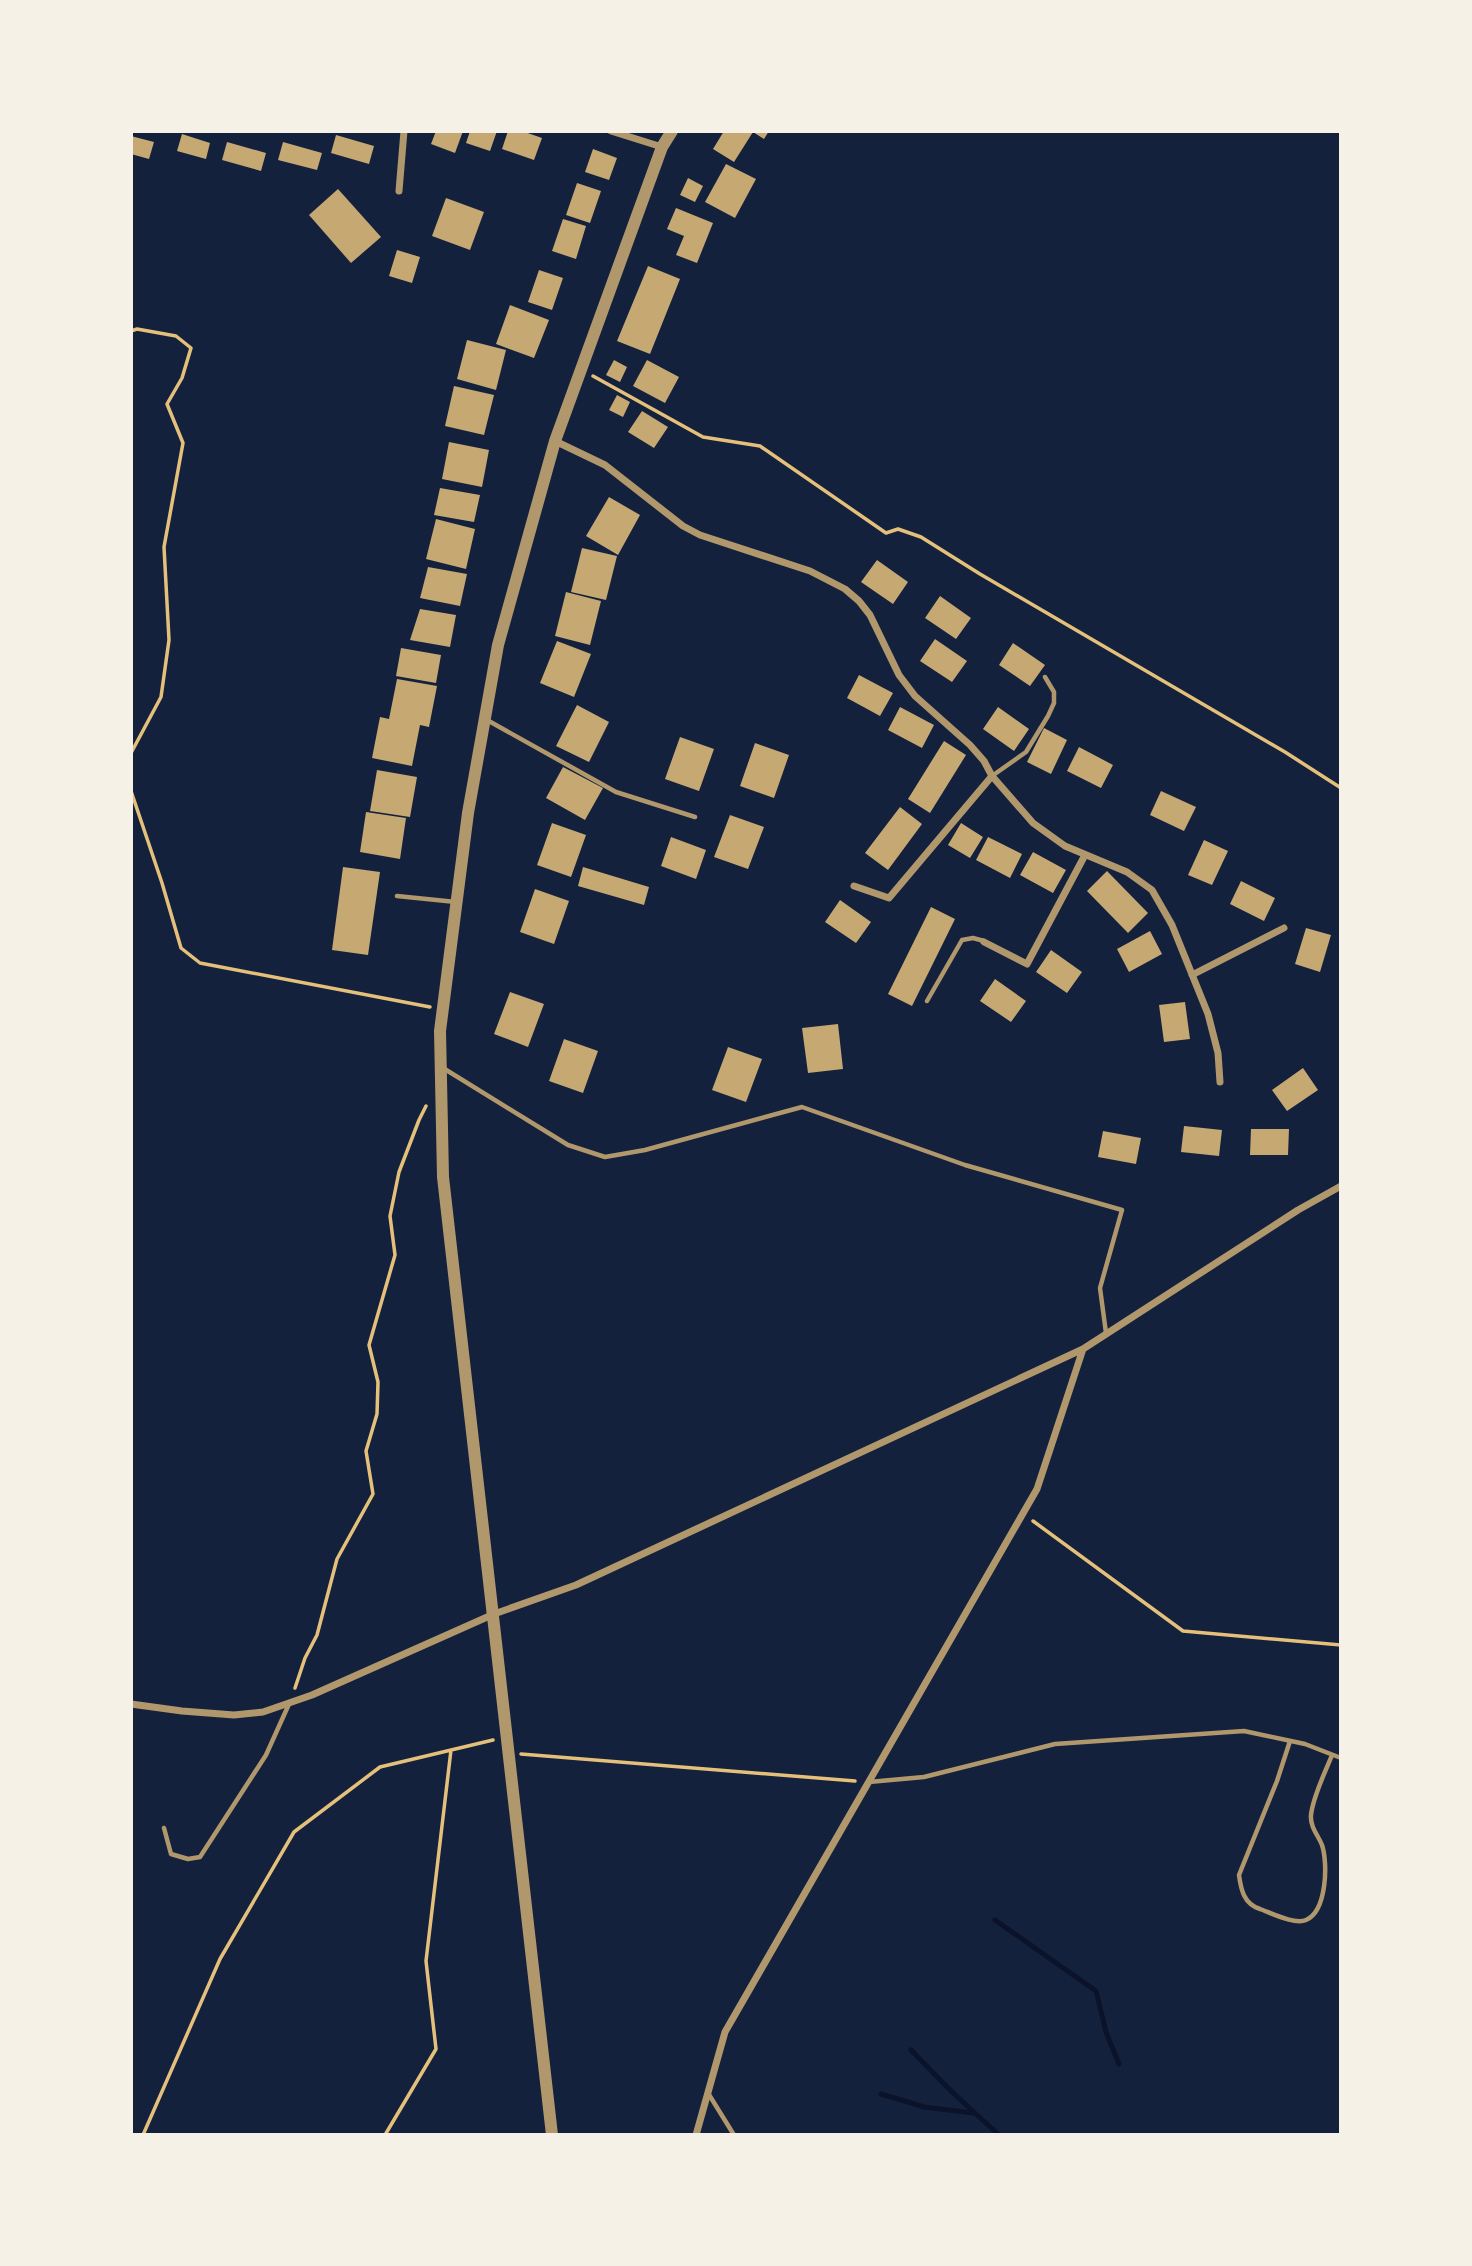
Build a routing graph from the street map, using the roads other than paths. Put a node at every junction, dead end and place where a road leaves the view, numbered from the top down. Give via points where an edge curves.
1 (404, 131) edge
2 (611, 131) edge
3 (673, 131) edge
4 (662, 147) junction
5 (399, 191) dead end
6 (555, 441) junction
7 (1045, 677) dead end
8 (485, 718) junction
9 (992, 776) junction
10 (695, 817) dead end
11 (1085, 855) junction
12 (854, 887) dead end
13 (397, 896) dead end
14 (456, 902) junction
15 (1284, 928) dead end
16 (984, 942) joint
17 (1192, 975) junction
18 (927, 1001) dead end
19 (440, 1066) junction
20 (1220, 1083) dead end
21 (1341, 1186) edge
22 (1106, 1334) junction
23 (1083, 1349) junction
24 (494, 1614) junction
25 (290, 1703) junction
26 (131, 1704) edge
27 (1290, 1741) junction
28 (1332, 1755) junction
29 (1341, 1758) edge
30 (868, 1782) junction
31 (164, 1828) dead end
32 (708, 2092) junction
33 (552, 2135) edge
34 (696, 2135) edge
35 (734, 2135) edge

1 - 5 street
2 - 4 street
3 - 4 street
4 - 6 street
6 - 8 street via 498,645
6 - 9 street via 606,465 691,531 810,571 845,589 870,615 899,675 915,696 970,744
7 - 9 lane via 1054,692 1048,716 1026,752
8 - 10 lane via 616,792
8 - 14 street
9 - 11 street via 1033,823
9 - 12 street via 890,898
11 - 16 street via 1027,964
11 - 17 street via 1127,872 1152,890
13 - 14 lane
14 - 19 street
15 - 17 street
16 - 18 lane via 962,940
17 - 20 street via 1214,1031
19 - 22 lane via 568,1145 605,1157 802,1107 965,1165 1122,1210 1100,1288
19 - 24 street via 443,1177
21 - 22 street
22 - 23 street
23 - 24 street via 576,1585
23 - 30 street via 1037,1489
24 - 25 street
24 - 33 street
25 - 26 street via 233,1715
25 - 31 lane via 265,1755 200,1857 171,1854
27 - 28 lane
27 - 28 lane via 1239,1875 1248,1902 1298,1921 1313,1914 1324,1886 1325,1858 1311,1813
27 - 30 lane via 1244,1731 1055,1744 925,1777
28 - 29 lane
30 - 32 street via 725,2032
32 - 34 street
32 - 35 lane

